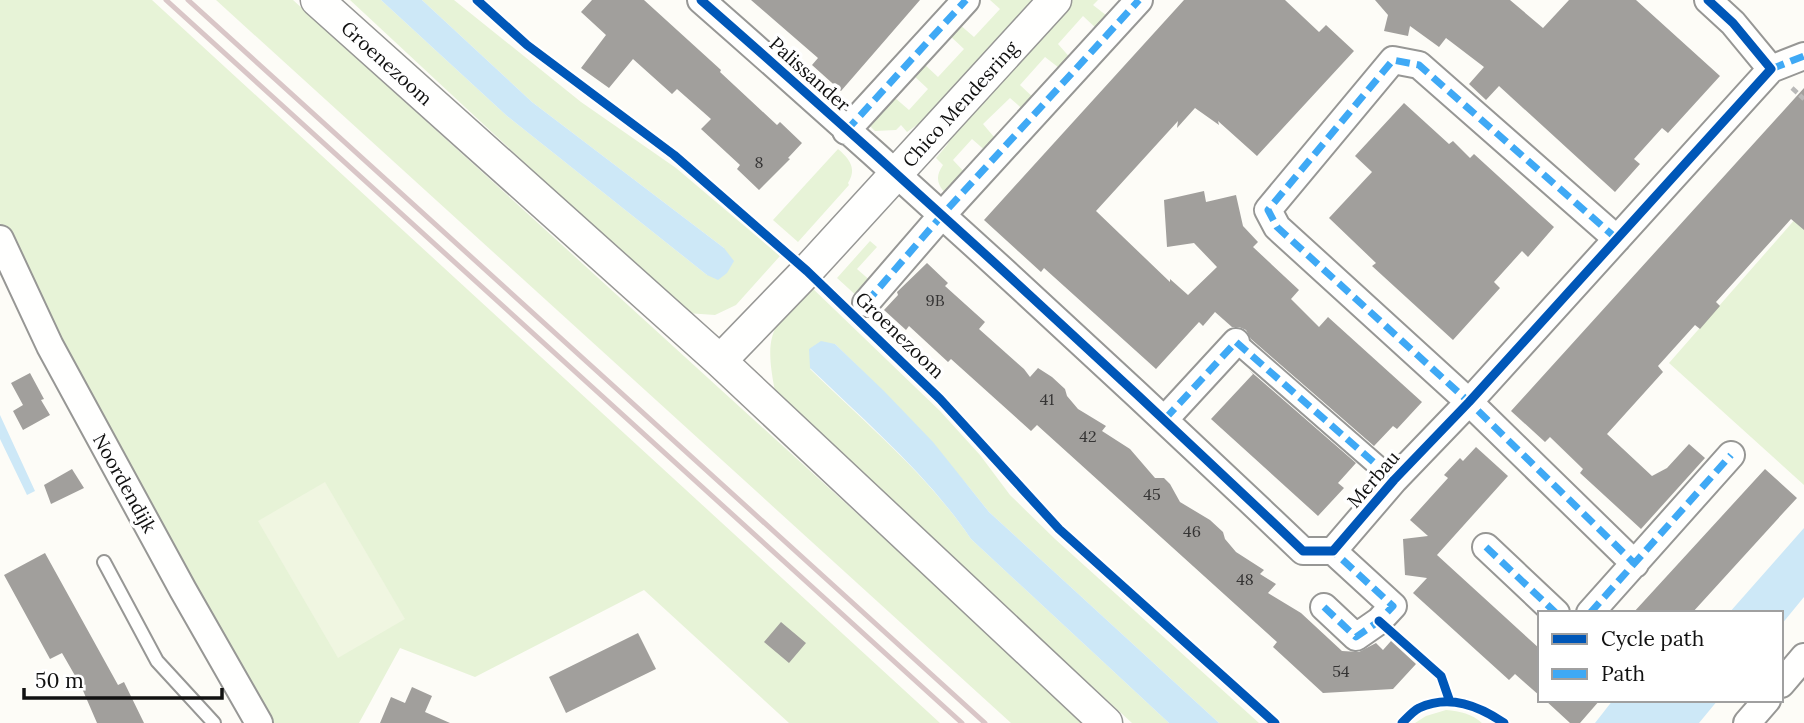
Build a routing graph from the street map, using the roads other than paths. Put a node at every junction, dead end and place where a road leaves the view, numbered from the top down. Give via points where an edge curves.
1 (317, 0) edge
2 (701, 0) edge
3 (966, 0) edge
4 (1055, 0) edge
5 (1139, 0) edge
6 (1707, 0) edge
7 (1804, 56) edge
8 (1771, 69) junction
9 (846, 131) junction
10 (897, 173) junction
11 (943, 214) junction
12 (0, 239) edge
13 (1617, 239) junction
14 (866, 303) dead end
15 (1236, 342) joint
16 (720, 361) junction
17 (1469, 402) junction
18 (1165, 419) junction
19 (1731, 455) dead end
20 (1394, 480) junction
21 (1486, 547) dead end
22 (1334, 551) junction
23 (104, 562) dead end
24 (1634, 564) junction
25 (1324, 607) dead end
26 (1554, 611) edge
27 (1592, 611) edge
28 (1804, 657) edge
29 (1783, 682) edge
30 (1765, 702) edge
31 (214, 723) edge
32 (259, 723) edge
33 (1106, 723) edge
34 (1747, 723) edge

1 - 16 street, Groenezoom
2 - 9 street, Palissander
3 - 9 street
4 - 10 street, Chico Mendesring
5 - 11 street
6 - 8 street
7 - 8 street, Merbau
8 - 13 street, Merbau
9 - 10 street, Palissander
10 - 11 street
10 - 16 street, Chico Mendesring
11 - 14 street
11 - 18 street
12 - 32 street, Noordendijk via 50,346
13 - 17 street, Merbau
13 - 17 street via 1419,65 1393,60 1268,210 1277,227
15 - 18 street, Merbau
15 - 20 street, Merbau
16 - 33 street, Groenezoom
17 - 20 street, Merbau
17 - 24 street
18 - 22 street via 1303,551
19 - 24 street
20 - 22 street, Merbau
21 - 26 street
22 - 25 street via 1393,606 1356,637
23 - 31 lane via 157,662
24 - 27 street
28 - 29 street
30 - 34 street

